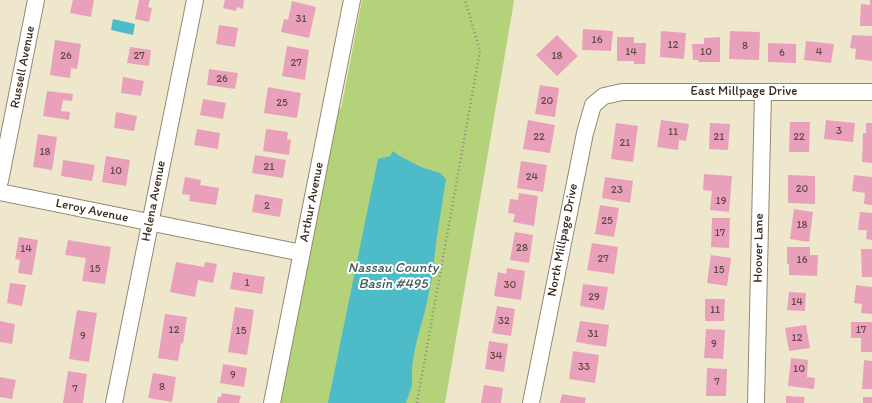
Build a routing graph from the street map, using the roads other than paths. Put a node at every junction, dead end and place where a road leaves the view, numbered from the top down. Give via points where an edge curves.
1 (36, 0) edge
2 (195, 0) edge
3 (352, 0) edge
4 (763, 92) junction
5 (872, 92) edge
6 (617, 93) joint
7 (0, 181) edge
8 (0, 192) edge
9 (150, 223) junction
10 (302, 253) junction
11 (114, 403) edge
12 (272, 403) edge
13 (531, 403) edge
14 (756, 403) edge

1 - 7 street, Russell Avenue
2 - 9 street, Helena Avenue
3 - 10 street, Arthur Avenue
4 - 5 street, East Millpage Drive
4 - 6 street, East Millpage Drive
4 - 14 street, Hoover Lane
6 - 13 street, North Millpage Drive via 604,96 593,105 585,133
8 - 9 street, Leroy Avenue
9 - 10 street, Leroy Avenue
9 - 11 street, Helena Avenue
10 - 12 street, Arthur Avenue

